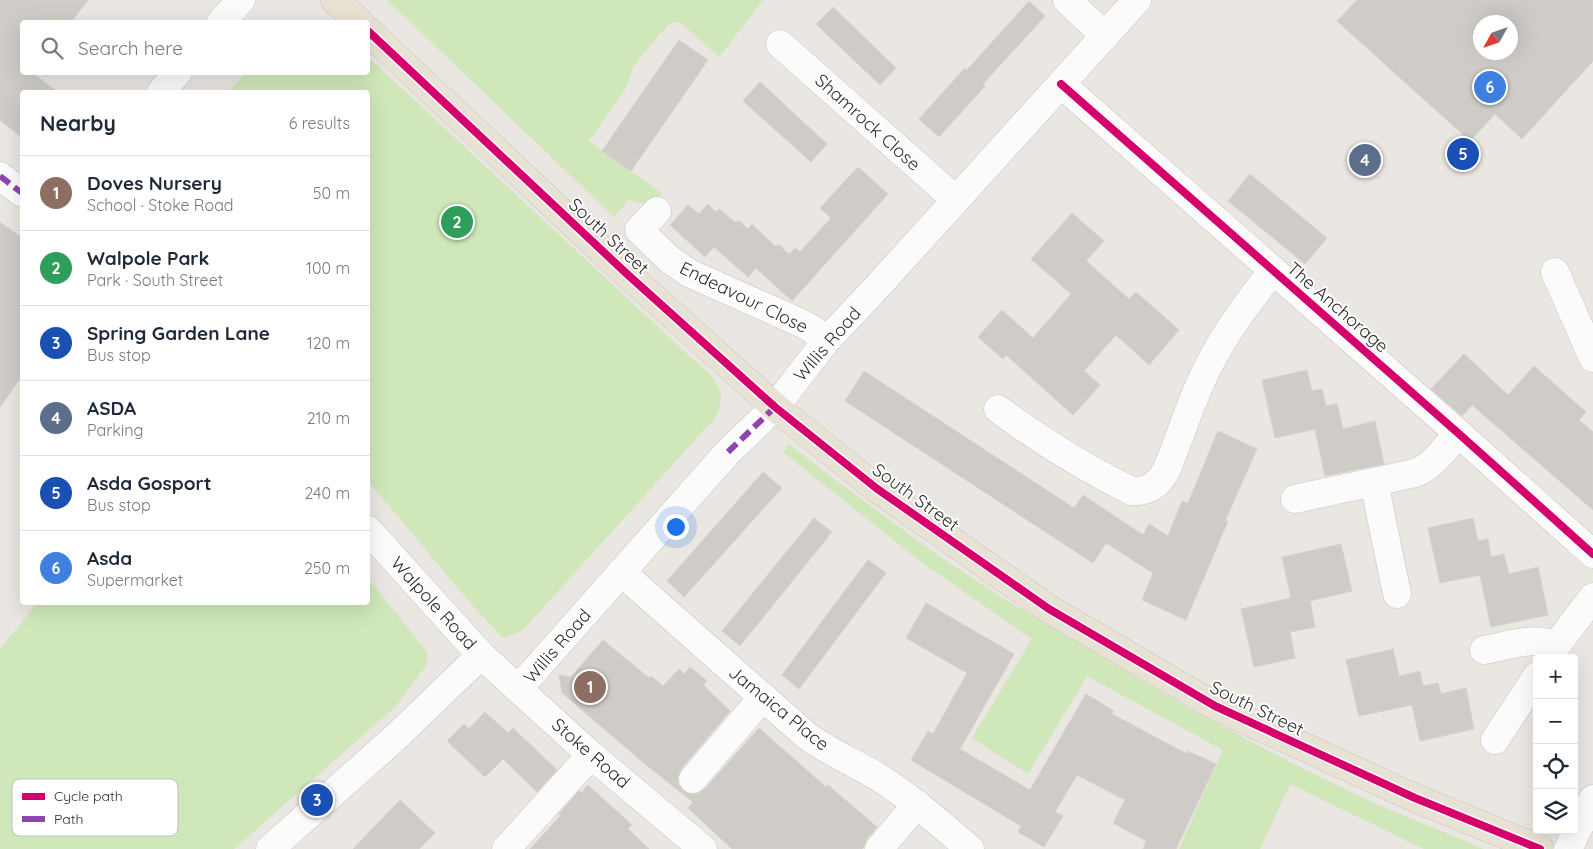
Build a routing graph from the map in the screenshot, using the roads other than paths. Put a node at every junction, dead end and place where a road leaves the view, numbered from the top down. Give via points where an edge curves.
1 (241, 0) edge
2 (335, 0) edge
3 (1068, 0) edge
4 (1136, 0) edge
5 (223, 20) edge
6 (357, 20) edge
7 (370, 33) edge
8 (1105, 36) junction
9 (780, 44) dead end
10 (175, 75) edge
11 (1061, 84) junction
12 (163, 90) edge
13 (0, 176) edge
14 (20, 191) edge
15 (956, 200) junction
16 (640, 219) dead end
17 (1273, 270) junction
18 (1555, 272) dead end
19 (826, 341) junction
20 (1593, 358) edge
21 (775, 407) junction
22 (1009, 412) dead end
23 (1458, 433) junction
24 (1374, 482) junction
25 (1295, 499) dead end
26 (370, 532) edge
27 (1593, 554) edge
28 (621, 572) junction
29 (1397, 594) dead end
30 (1593, 597) edge
31 (1484, 650) dead end
32 (1553, 652) edge
33 (481, 655) junction
34 (1533, 682) edge
35 (518, 689) junction
36 (763, 697) junction
37 (1495, 740) dead end
38 (591, 754) junction
39 (693, 779) dead end
40 (1593, 799) edge
41 (917, 804) junction
42 (270, 849) edge
43 (506, 849) edge
44 (703, 849) edge
45 (879, 849) edge
46 (970, 849) edge
47 (1540, 849) edge
48 (1568, 849) edge

1 - 5 street
2 - 6 main road
3 - 8 street
4 - 8 street, Willis Road
7 - 21 main road, South Street via 627,274
8 - 11 street, Willis Road
9 - 15 street, Shamrock Close
10 - 12 street
11 - 15 street, Willis Road
11 - 17 street, The Anchorage
13 - 14 street
15 - 19 street, Willis Road
16 - 19 street, Endeavour Close via 669,259 689,273 801,323
17 - 22 street via 1216,351 1166,471 1148,489 1132,491 1061,453
17 - 23 street, The Anchorage
18 - 20 street
19 - 21 street, Willis Road
21 - 28 street, Willis Road via 728,452
21 - 47 main road, South Street via 876,488 1049,609 1215,706 1415,798
23 - 24 street via 1426,468 1407,476
23 - 27 street, The Anchorage
24 - 25 street
24 - 29 street
26 - 33 street, Walpole Road
28 - 35 street, Willis Road
28 - 36 street, Jamaica Place
30 - 32 street
31 - 32 street via 1540,640
33 - 35 street, Stoke Road
33 - 42 street via 396,738
34 - 37 street
35 - 38 street, Stoke Road
36 - 39 street
36 - 41 street, Jamaica Place via 821,746
38 - 43 street
38 - 44 street, Stoke Road
40 - 48 street
41 - 45 street
41 - 46 street, Jamaica Place

